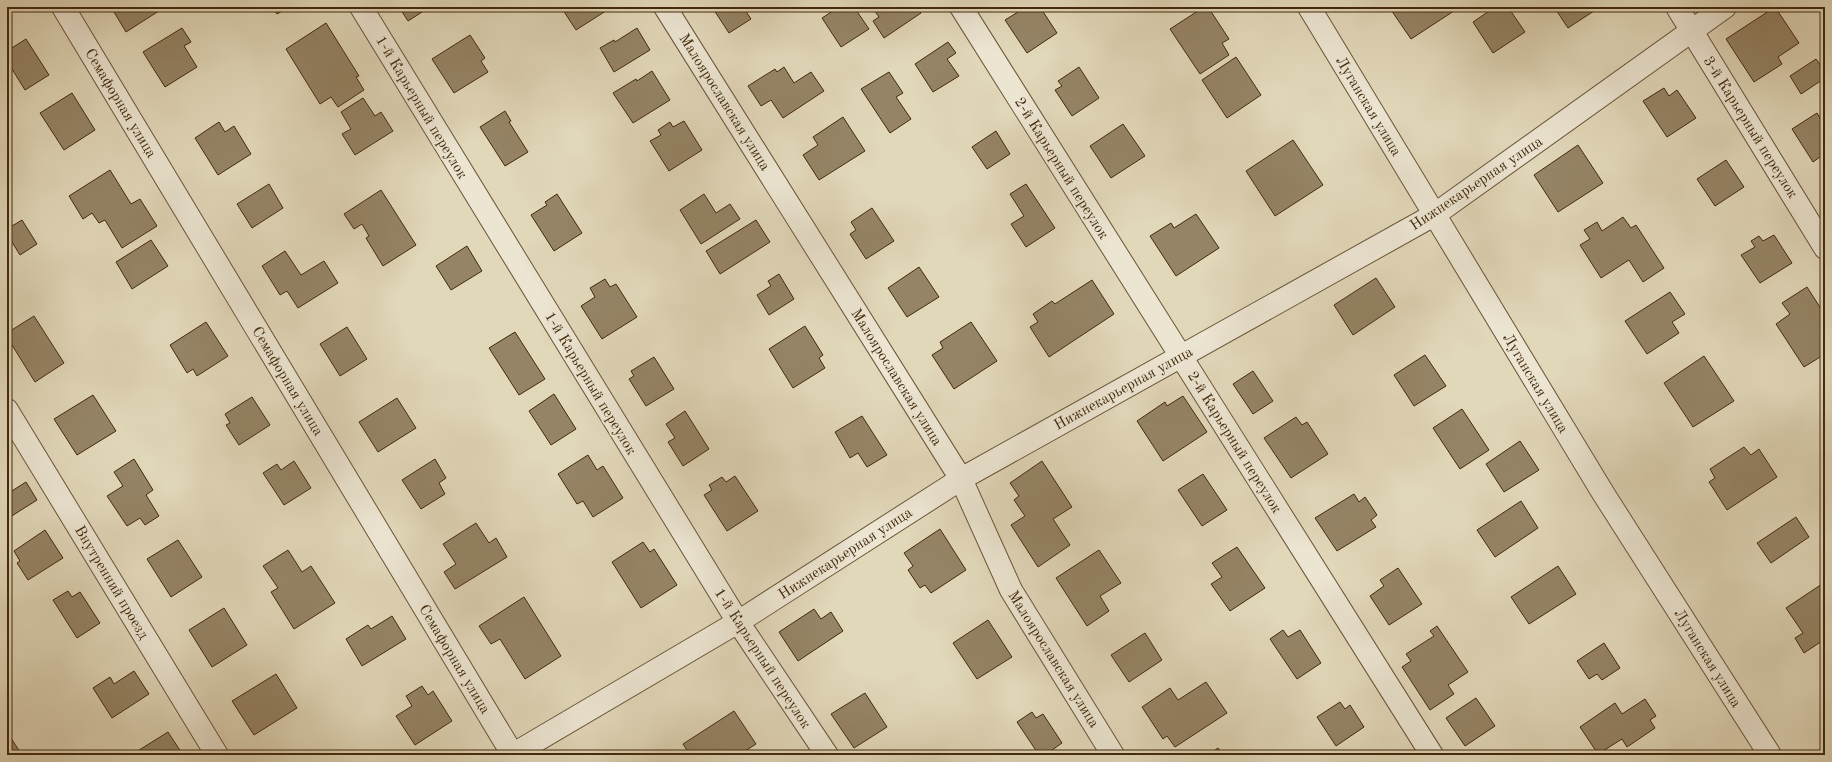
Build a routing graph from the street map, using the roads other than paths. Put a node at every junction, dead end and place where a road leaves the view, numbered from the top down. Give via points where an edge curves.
1 (63, 7) edge
2 (361, 7) edge
3 (665, 7) edge
4 (961, 7) edge
5 (1309, 7) edge
6 (1677, 7) edge
7 (1725, 7) edge
8 (1692, 31) junction
9 (1434, 214) junction
10 (1825, 248) edge
11 (1181, 356) junction
12 (7, 410) edge
13 (961, 479) junction
14 (738, 622) junction
15 (217, 755) edge
16 (513, 755) edge
17 (827, 755) edge
18 (1113, 755) edge
19 (1432, 755) edge
20 (1770, 755) edge

1 - 16 street, Семафорная улица
2 - 14 street, 1-й Карьерный переулок
3 - 13 street, Малоярославская улица
4 - 11 street, 2-й Карьерный переулок
5 - 9 street, Луганская улица
6 - 8 street, 3-й Карьерный переулок
7 - 8 street, Нижнекарьерная улица
8 - 9 street, Нижнекарьерная улица
8 - 10 street, 3-й Карьерный переулок
9 - 11 street, Нижнекарьерная улица
9 - 20 street, Луганская улица via 1603,493
11 - 13 street, Нижнекарьерная улица
11 - 19 street, 2-й Карьерный переулок
12 - 15 street, Внутренний проезд
13 - 14 street, Нижнекарьерная улица
13 - 18 street, Малоярославская улица via 1011,590
14 - 16 street, Нижнекарьерная улица
14 - 17 street, 1-й Карьерный переулок

